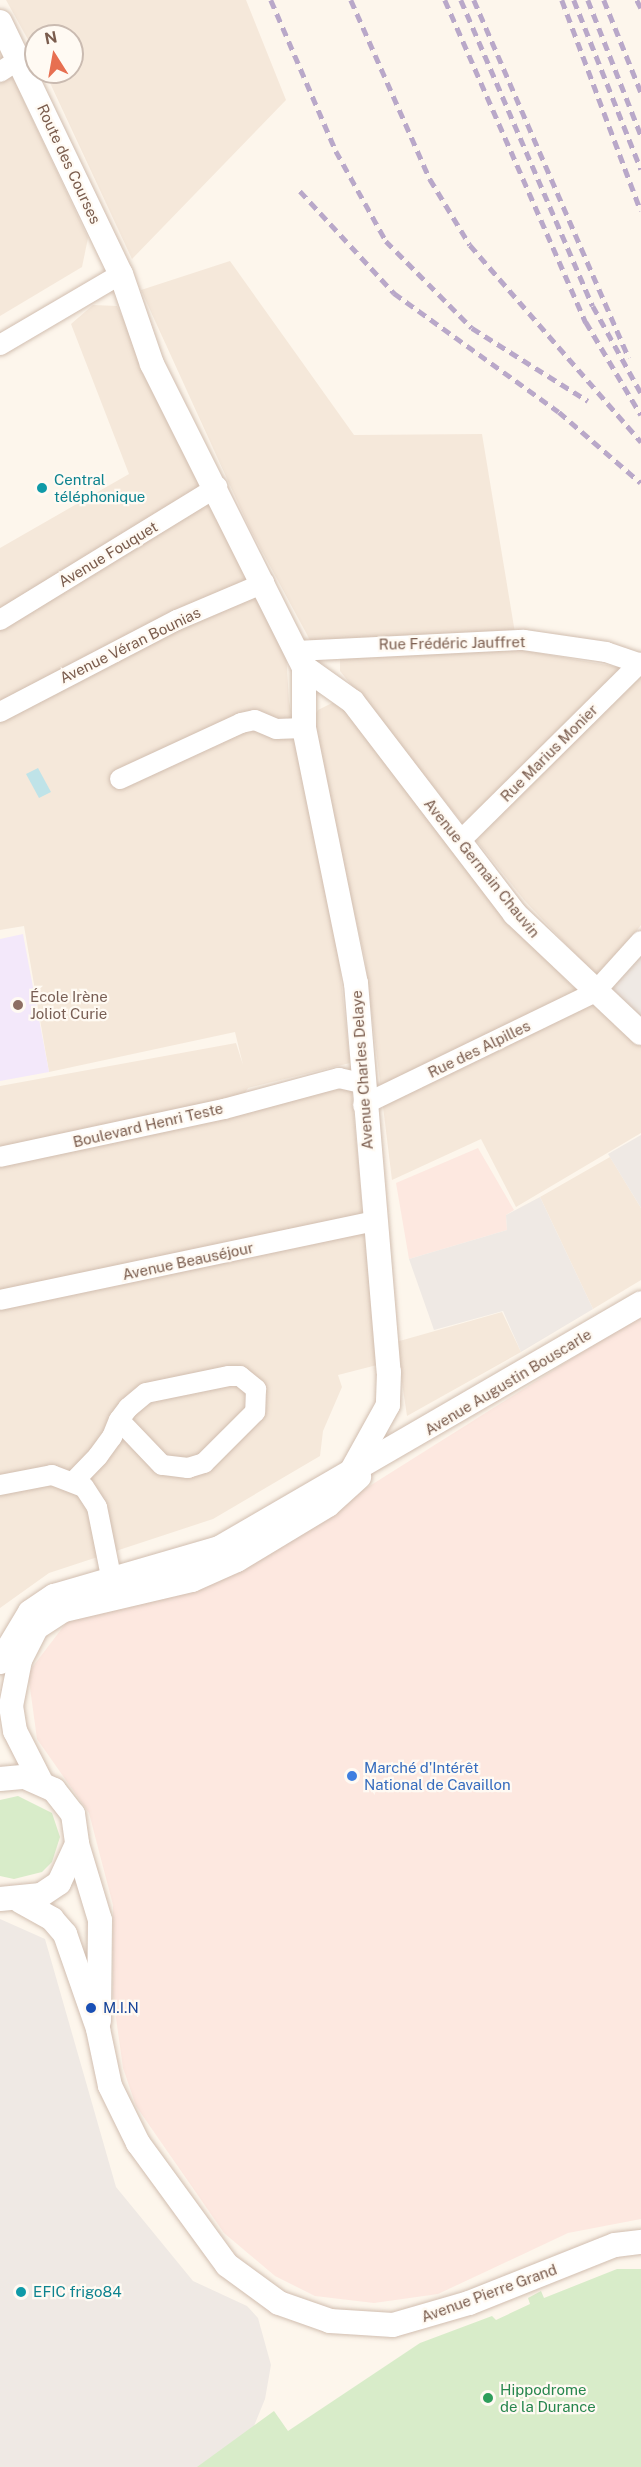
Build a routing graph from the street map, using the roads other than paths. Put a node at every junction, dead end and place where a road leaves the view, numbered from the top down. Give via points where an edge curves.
1 (0, 22) edge
2 (10, 66) edge
3 (121, 274) junction
4 (0, 345) edge
5 (217, 487) junction
6 (264, 583) junction
7 (0, 620) edge
8 (300, 659) junction
9 (640, 664) edge
10 (336, 692) junction
11 (0, 712) edge
12 (303, 719) junction
13 (120, 779) dead end
14 (459, 842) junction
15 (641, 940) edge
16 (594, 993) junction
17 (641, 1033) edge
18 (364, 1095) junction
19 (0, 1157) edge
20 (376, 1221) junction
21 (0, 1300) edge
22 (641, 1303) edge
23 (388, 1405) junction
24 (119, 1420) junction
25 (406, 1442) junction
26 (376, 1460) junction
27 (352, 1470) junction
28 (75, 1480) junction
29 (0, 1485) edge
30 (112, 1579) junction
31 (36, 1628) junction
32 (0, 1662) edge
33 (0, 1779) edge
34 (41, 1782) junction
35 (78, 1844) junction
36 (6, 1900) edge
37 (98, 2029) junction
38 (641, 2242) edge

1 - 2 street, Route des Courses
2 - 3 street, Route des Courses
3 - 4 street
3 - 5 street, Route des Courses via 152,364
5 - 6 street, Route des Courses
5 - 7 street, Avenue Fouquet
6 - 8 street, Route des Courses
6 - 11 street, Avenue Véran Bounias via 177,620
8 - 9 street, Rue Frédéric Jauffret via 524,640 606,652
8 - 10 street, Avenue Germain Chauvin
8 - 12 street, Avenue Charles Delaye
9 - 14 street, Rue Marius Monier
10 - 12 street via 316,696
10 - 14 street, Avenue Germain Chauvin via 353,702
12 - 13 street via 276,729 255,720 241,723
12 - 18 street, Avenue Charles Delaye via 343,907
14 - 16 street, Avenue Germain Chauvin via 515,914
15 - 16 street
16 - 17 street, Avenue Germain Chauvin
16 - 18 street, Rue des Alpilles
18 - 19 street, Boulevard Henri Teste via 339,1078 224,1109
18 - 20 street, Avenue Charles Delaye
20 - 21 street, Avenue Beauséjour
20 - 23 street, Avenue Charles Delaye
22 - 25 street, Avenue Augustin Bouscarle
23 - 25 street, Avenue Charles Delaye
23 - 27 street
24 - 24 street via 146,1393 229,1376 240,1376 256,1389 255,1412 204,1463 188,1468 162,1465
24 - 28 street via 98,1456
25 - 26 street, Avenue Augustin Bouscarle
26 - 27 street
26 - 31 street via 328,1505 237,1560 192,1580 64,1610
27 - 30 street via 219,1548
28 - 29 street via 52,1475
28 - 30 street via 97,1507
30 - 31 street via 111,1588 56,1606
30 - 32 street via 54,1596 30,1612
31 - 34 street via 20,1660 11,1706 15,1731
33 - 34 street
34 - 35 street, Avenue Pierre Grand via 65,1801
35 - 36 street via 59,1883
35 - 37 street, Avenue Pierre Grand via 100,1920
36 - 37 street, Avenue Pierre Grand via 52,1919 65,1934
37 - 38 street, Avenue Pierre Grand via 121,2112 179,2206 227,2265 255,2289 305,2314 376,2327 416,2320 599,2251

